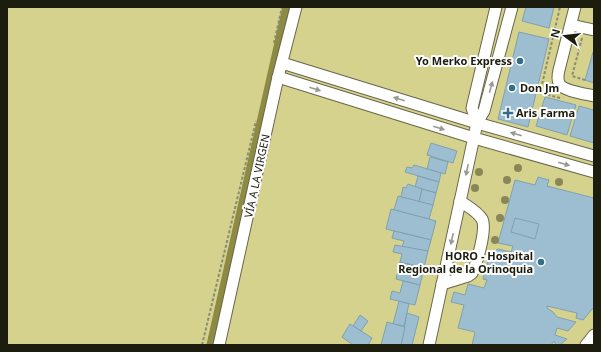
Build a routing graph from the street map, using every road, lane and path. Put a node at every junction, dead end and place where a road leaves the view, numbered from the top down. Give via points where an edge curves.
1 (282, 7) edge
2 (296, 7) edge
3 (496, 7) edge
4 (512, 7) edge
5 (575, 7) edge
6 (570, 24) junction
7 (591, 34) edge
8 (274, 45) dead end
9 (282, 63) junction
10 (278, 77) junction
11 (585, 80) dead end
12 (594, 96) edge
13 (258, 115) dead end
14 (477, 123) junction
15 (474, 138) junction
16 (594, 156) edge
17 (594, 172) edge
18 (460, 201) junction
19 (442, 284) junction
20 (594, 335) edge
21 (202, 345) edge
22 (219, 345) edge
23 (429, 345) edge
24 (586, 345) edge

1 - 8 path
2 - 9 street, VÍA A LA VIRGEN
3 - 14 street via 472,108
14 -> 4 street via 484,110
5 - 6 street
6 - 7 street
6 - 12 street via 559,70 559,83 570,90
7 - 11 path via 582,37 572,76
9 - 10 street, VÍA A LA VIRGEN
14 -> 9 street
10 -> 15 street
10 - 22 street, VÍA A LA VIRGEN
13 - 21 path
14 - 15 street
16 -> 14 street
15 -> 17 street
15 -> 18 street
18 -> 19 street
18 - 19 street via 478,215 483,222 484,230 472,273
19 - 23 street
20 - 24 street

